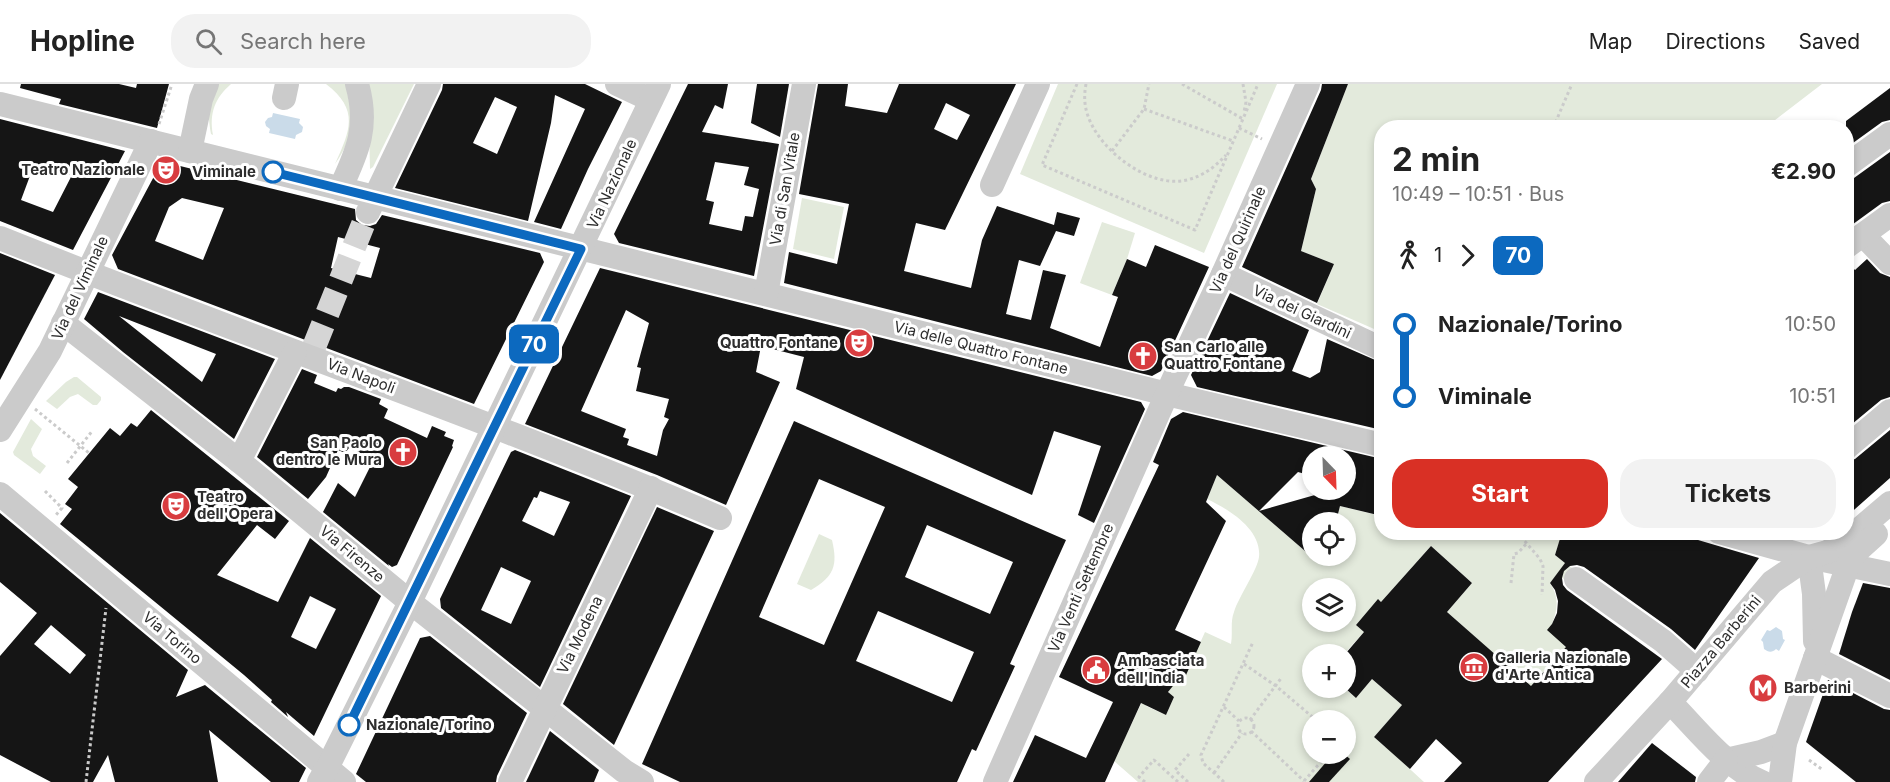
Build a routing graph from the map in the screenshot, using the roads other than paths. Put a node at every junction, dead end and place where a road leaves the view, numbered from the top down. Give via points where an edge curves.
1 (207, 84) edge
2 (357, 84) edge
3 (429, 84) edge
4 (617, 84) edge
5 (804, 84) edge
6 (1038, 84) edge
7 (1308, 84) edge
8 (655, 92) edge
9 (0, 104) edge
10 (1890, 134) edge
11 (151, 141) junction
12 (190, 151) junction
13 (1854, 160) edge
14 (992, 185) dead end
15 (340, 189) junction
16 (371, 204) junction
17 (1890, 215) edge
18 (0, 238) edge
19 (1854, 240) edge
20 (1854, 242) edge
21 (581, 249) junction
22 (1890, 263) edge
23 (87, 272) junction
24 (1223, 274) junction
25 (766, 294) junction
26 (63, 323) junction
27 (1374, 345) edge
28 (307, 352) junction
29 (1167, 394) junction
30 (1890, 411) edge
31 (494, 427) junction
32 (0, 430) edge
33 (1854, 441) edge
34 (1374, 443) edge
35 (239, 461) junction
36 (651, 488) junction
37 (0, 494) edge
38 (1890, 503) edge
39 (720, 518) dead end
40 (1890, 521) edge
41 (1854, 534) edge
42 (1754, 540) edge
43 (1847, 540) edge
44 (1809, 557) junction
45 (1848, 565) junction
46 (1890, 574) edge
47 (1576, 579) dead end
48 (410, 602) junction
49 (1815, 658) junction
50 (1697, 671) junction
51 (1890, 696) edge
52 (1670, 702) junction
53 (545, 708) junction
54 (1785, 743) junction
55 (1726, 760) junction
56 (326, 779) edge
57 (510, 782) edge
58 (642, 782) edge
59 (995, 782) edge
60 (1596, 782) edge
61 (1709, 782) edge
62 (1762, 782) edge
63 (1780, 782) edge

1 - 12 street
2 - 15 street via 362,129
3 - 16 street
4 - 8 street
5 - 25 street, Via di San Vitale
6 - 14 street
7 - 24 street, Via del Quirinale
8 - 21 street, Via Nazionale
9 - 11 street, Via delle Quattro Fontane
10 - 13 street
11 - 12 street, Via delle Quattro Fontane
11 - 23 street, Via del Viminale
12 - 15 street, Via delle Quattro Fontane
15 - 16 street, Via delle Quattro Fontane
16 - 21 street, Via delle Quattro Fontane
17 - 19 street
18 - 23 street, Via Napoli
20 - 22 street
21 - 25 street, Via delle Quattro Fontane
21 - 31 street, Via Nazionale
23 - 26 street, Via del Viminale
23 - 28 street, Via Napoli
24 - 27 street, Via dei Giardini
24 - 29 street, Via del Quirinale
25 - 29 street, Via delle Quattro Fontane
26 - 32 street, Via del Viminale via 50,351
26 - 35 street, Via Firenze
28 - 31 street, Via Napoli
28 - 35 street
29 - 34 street, Via delle Quattro Fontane
29 - 59 street, Via Venti Settembre
30 - 33 street
31 - 36 street, Via Napoli
31 - 48 street, Via Nazionale
35 - 48 street, Via Firenze
36 - 39 street, Via Napoli
36 - 53 street, Via Modena
37 - 56 street, Via Torino
38 - 41 street, Piazza Barberini
40 - 45 street via 1855,553
42 - 44 street
43 - 44 street, Piazza Barberini
44 - 45 street
44 - 49 street via 1815,601
44 - 50 street, Piazza Barberini via 1772,582
45 - 46 street
45 - 49 street
47 - 50 street
48 - 53 street, Via Firenze
48 - 56 street, Via Nazionale
49 - 51 street
49 - 54 street
50 - 52 street, Piazza Barberini
52 - 55 street, Piazza Barberini
52 - 60 street
53 - 57 street, Via Modena
53 - 58 street, Via Firenze
54 - 55 street
54 - 63 street
55 - 61 street
55 - 62 street, Piazza Barberini

